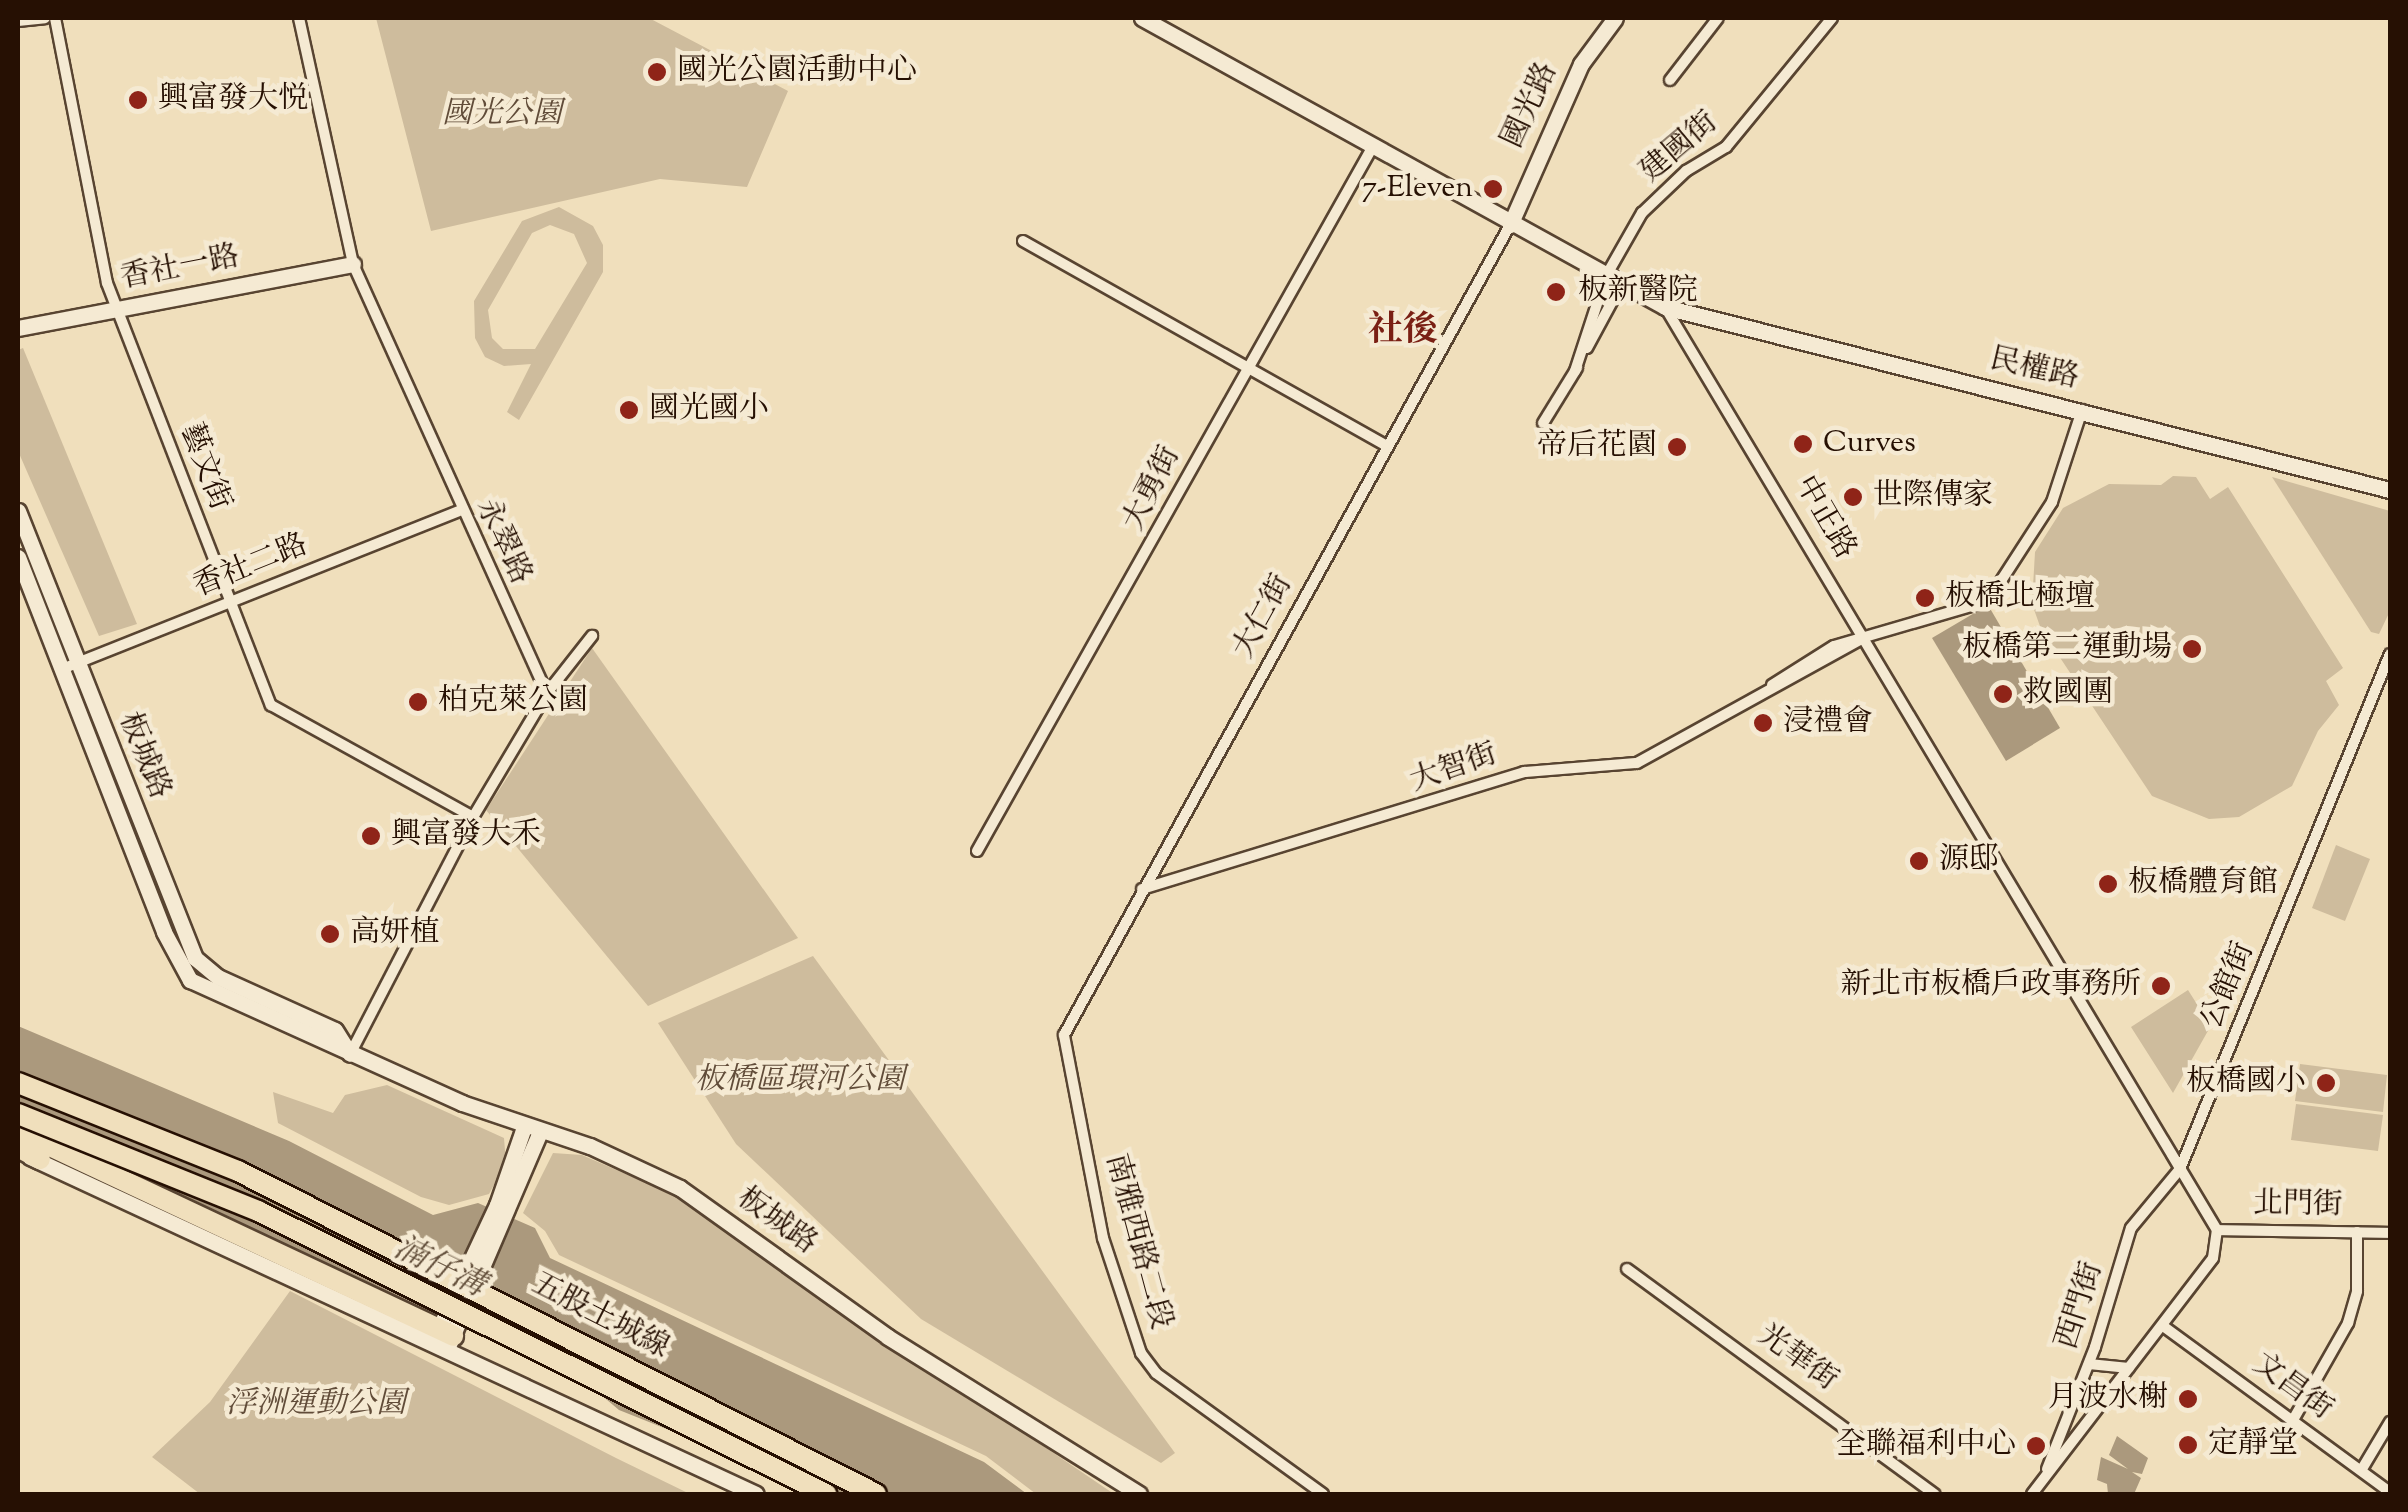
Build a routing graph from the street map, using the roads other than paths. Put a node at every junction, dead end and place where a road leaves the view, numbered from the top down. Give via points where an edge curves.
1 (46, 18) edge
2 (55, 18) edge
3 (298, 18) edge
4 (1142, 18) edge
5 (1616, 18) edge
6 (1718, 18) edge
7 (1832, 18) edge
8 (18, 21) edge
9 (1670, 80) dead end
10 (1372, 148) junction
11 (1510, 225) junction
12 (1023, 241) dead end
13 (353, 264) junction
14 (1606, 276) junction
15 (1622, 283) junction
16 (1665, 307) junction
17 (115, 309) junction
18 (18, 328) edge
19 (1248, 370) junction
20 (1576, 371) junction
21 (2082, 410) junction
22 (1543, 423) dead end
23 (1388, 446) junction
24 (2390, 490) edge
25 (18, 511) edge
26 (459, 511) junction
27 (18, 556) edge
28 (229, 602) junction
29 (592, 636) dead end
30 (1863, 638) junction
31 (2390, 654) edge
32 (69, 666) junction
33 (547, 693) junction
34 (474, 817) junction
35 (977, 852) dead end
36 (1142, 889) junction
37 (1064, 1035) joint
38 (350, 1054) junction
39 (18, 1082) edge
40 (18, 1114) edge
41 (532, 1130) junction
42 (18, 1131) edge
43 (18, 1150) edge
44 (40, 1160) joint
45 (2180, 1169) junction
46 (2217, 1230) junction
47 (2357, 1232) junction
48 (2390, 1234) edge
49 (1626, 1269) dead end
50 (2163, 1326) junction
51 (444, 1336) junction
52 (2089, 1364) junction
53 (2129, 1368) junction
54 (2293, 1420) junction
55 (2390, 1422) edge
56 (2048, 1469) junction
57 (2362, 1469) junction
58 (2390, 1492) edge
59 (756, 1494) edge
60 (826, 1494) edge
61 (876, 1494) edge
62 (1139, 1494) edge
63 (1322, 1494) edge
64 (1934, 1494) edge
65 (2032, 1494) edge

1 - 8 street
2 - 17 street, 藝文街
3 - 13 street, 永翠路
4 - 10 street, 中正路
5 - 11 street, 國光路 via 1582,64
6 - 9 street
7 - 14 street, 建國街 via 1726,147 1686,172 1642,214
10 - 11 street, 中正路
10 - 19 street, 大勇街
11 - 14 street, 中正路
11 - 23 street, 大仁街
12 - 19 street
13 - 17 street, 香社一路
13 - 26 street, 永翠路
14 - 15 street, 中正路
14 - 20 street, 建國街
15 - 16 street, 中正路
15 - 20 street
16 - 21 street, 民權路
16 - 30 street, 中正路
17 - 18 street, 香社一路
17 - 28 street, 藝文街
19 - 23 street
19 - 35 street, 大勇街
20 - 22 street
21 - 24 street, 民權路
21 - 30 street, 大智街 via 2052,502 1988,601
23 - 36 street, 大仁街
25 - 32 street, 板城路
26 - 28 street, 香社二路
26 - 33 street, 永翠路
27 - 32 street, 板城路
28 - 32 street, 香社二路
28 - 34 street, 藝文街 via 270,705
29 - 33 street
30 - 36 street, 大智街 via 1638,763 1524,772
30 - 45 street, 中正路
31 - 45 street, 公館街
32 - 38 street, 板城路 via 164,932 190,980
33 - 34 street
34 - 38 street
36 - 37 street, 大仁街
37 - 63 street, 南雅西路二段 via 1104,1238 1142,1353 1156,1373
38 - 41 street, 板城路
39 - 61 highway, 五股土城線, bridge via 238,1172
40 - 60 highway, 五股土城線, bridge via 258,1211
41 - 51 street, bridge
41 - 62 street, 板城路 via 590,1146 680,1188 888,1337
42 - 51 highway
43 - 44 highway
44 - 51 street
45 - 46 street, 北門街
45 - 52 street, 西門街 via 2131,1228
46 - 47 street, 北門街
46 - 50 street, 西門街 via 2213,1258
47 - 48 street, 北門街
47 - 54 street via 2357,1291 2348,1323
49 - 64 street, 光華街
50 - 53 street, 西門街
50 - 54 street, 文昌街
51 - 59 street
52 - 53 street
52 - 56 street, 西門街
53 - 56 street, 西門街
54 - 57 street, 文昌街
55 - 57 street
56 - 65 street, 西門街
57 - 58 street, 文昌街

